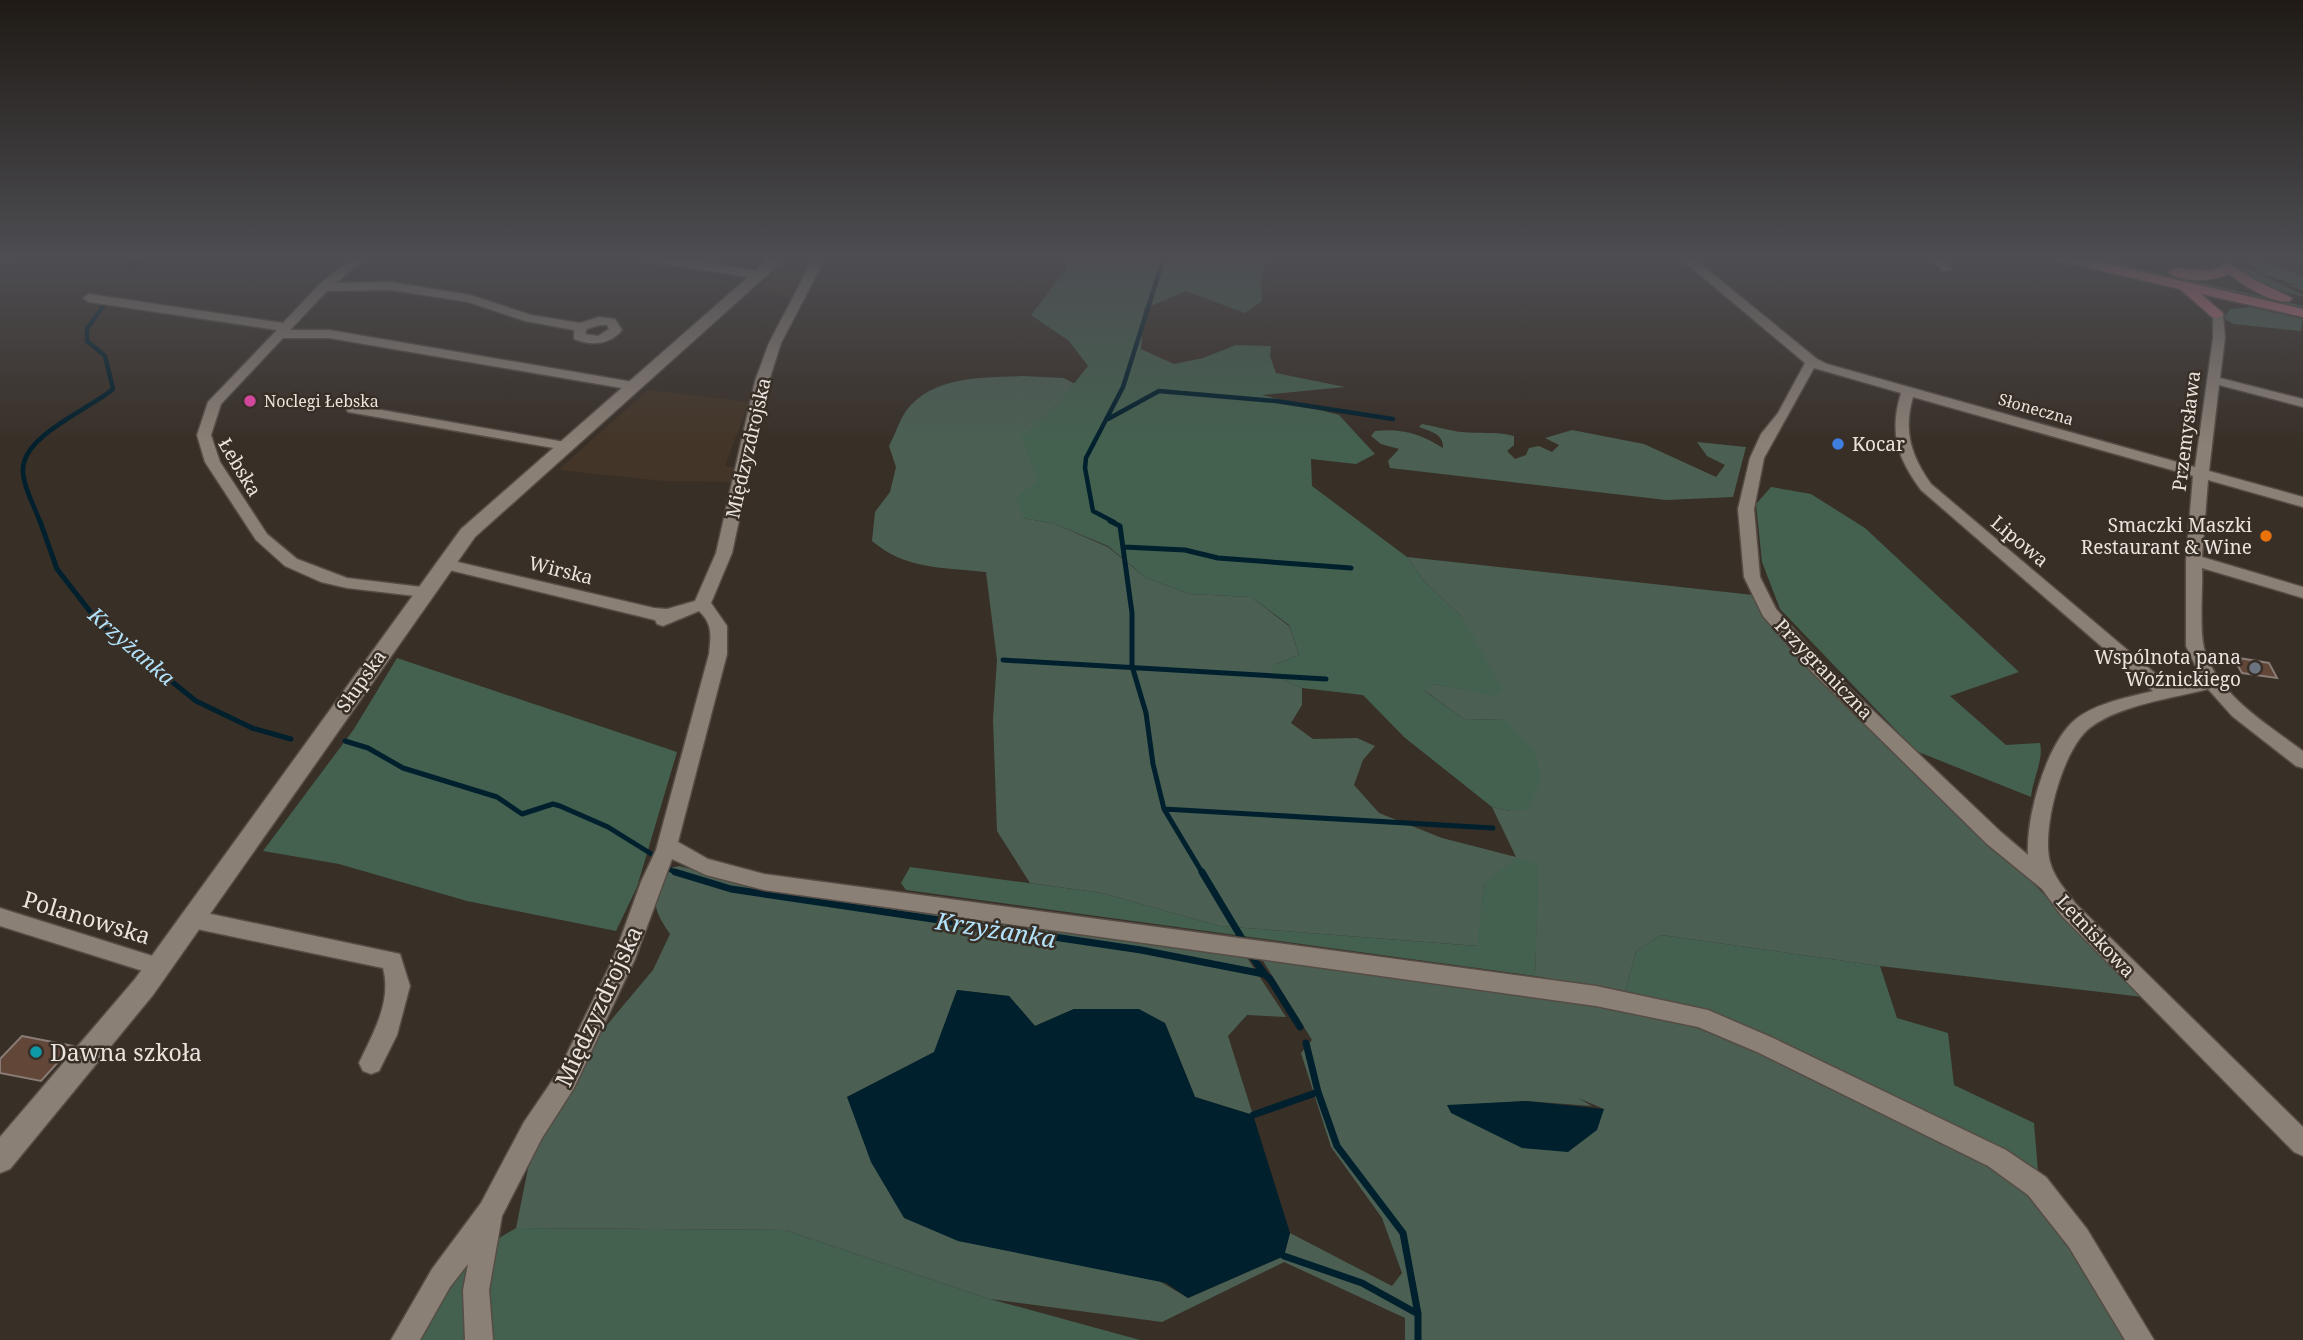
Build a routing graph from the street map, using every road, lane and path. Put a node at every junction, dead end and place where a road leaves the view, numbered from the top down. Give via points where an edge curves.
1 (215, 320) edge
2 (293, 320) edge
3 (538, 320) edge
4 (709, 320) edge
5 (787, 320) edge
6 (1762, 320) edge
7 (2217, 320) edge
8 (581, 327) dead end
9 (282, 331) junction
10 (1812, 362) junction
11 (2214, 380) junction
12 (633, 386) junction
13 (1908, 391) junction
14 (2303, 403) edge
15 (353, 409) dead end
16 (565, 446) junction
17 (2201, 474) junction
18 (2303, 502) edge
19 (2194, 560) junction
20 (444, 564) junction
21 (424, 592) junction
22 (2303, 593) edge
23 (702, 604) junction
24 (2211, 682) junction
25 (2168, 694) junction
26 (2303, 761) edge
27 (667, 844) junction
28 (2047, 882) junction
29 (0, 917) edge
30 (192, 919) junction
31 (159, 967) junction
32 (371, 1063) dead end
33 (2303, 1144) edge
34 (0, 1159) edge
35 (490, 1212) junction
36 (405, 1340) edge
37 (479, 1340) edge
38 (2140, 1340) edge

1 - 9 street
2 - 9 street, Łebska
3 - 8 street
4 - 12 street, Słupska
5 - 23 street, Międzyzdrojska via 762,381 724,553
6 - 10 street, Słoneczna
7 - 11 street, Przemysława
9 - 12 street via 329,334
9 - 21 street, Łebska via 215,401 204,420 202,440 218,470 258,533 278,554 344,584
10 - 13 street, Słoneczna
10 - 28 street, Przygraniczna via 1757,458 1746,509 1752,577 1769,612 1818,668 1994,838
11 - 14 street
11 - 17 street, Przemysława
12 - 16 street, Słupska
13 - 17 street, Słoneczna
13 - 25 street, Lipowa via 1899,422 1900,437 1913,471 1926,487
15 - 16 street
16 - 20 street, Słupska via 468,533
17 - 18 street, Słoneczna
17 - 19 street, Przemysława
19 - 22 street
19 - 24 street, Przemysława via 2194,640
20 - 21 street, Słupska
20 - 23 street, Wirska via 654,614 670,616
21 - 30 street, Słupska
23 - 27 street, Międzyzdrojska via 717,617 718,654
24 - 25 street, Letniskowa
24 - 26 street, Przemysława
25 - 28 street, Letniskowa via 2096,715 2073,731 2055,766 2044,810 2038,852
27 - 35 street, Międzyzdrojska via 624,958 566,1080 533,1130
27 - 38 street via 701,867 764,882 1595,996 1700,1017 1984,1152 2038,1186 2078,1238
28 - 33 street, Letniskowa via 2068,909
29 - 31 street, Polanowska
30 - 31 street, Słupska
30 - 32 street via 392,961 399,986 386,1035
31 - 34 street, Słupska
35 - 36 street, Międzyzdrojska via 441,1278
35 - 37 street via 476,1290

